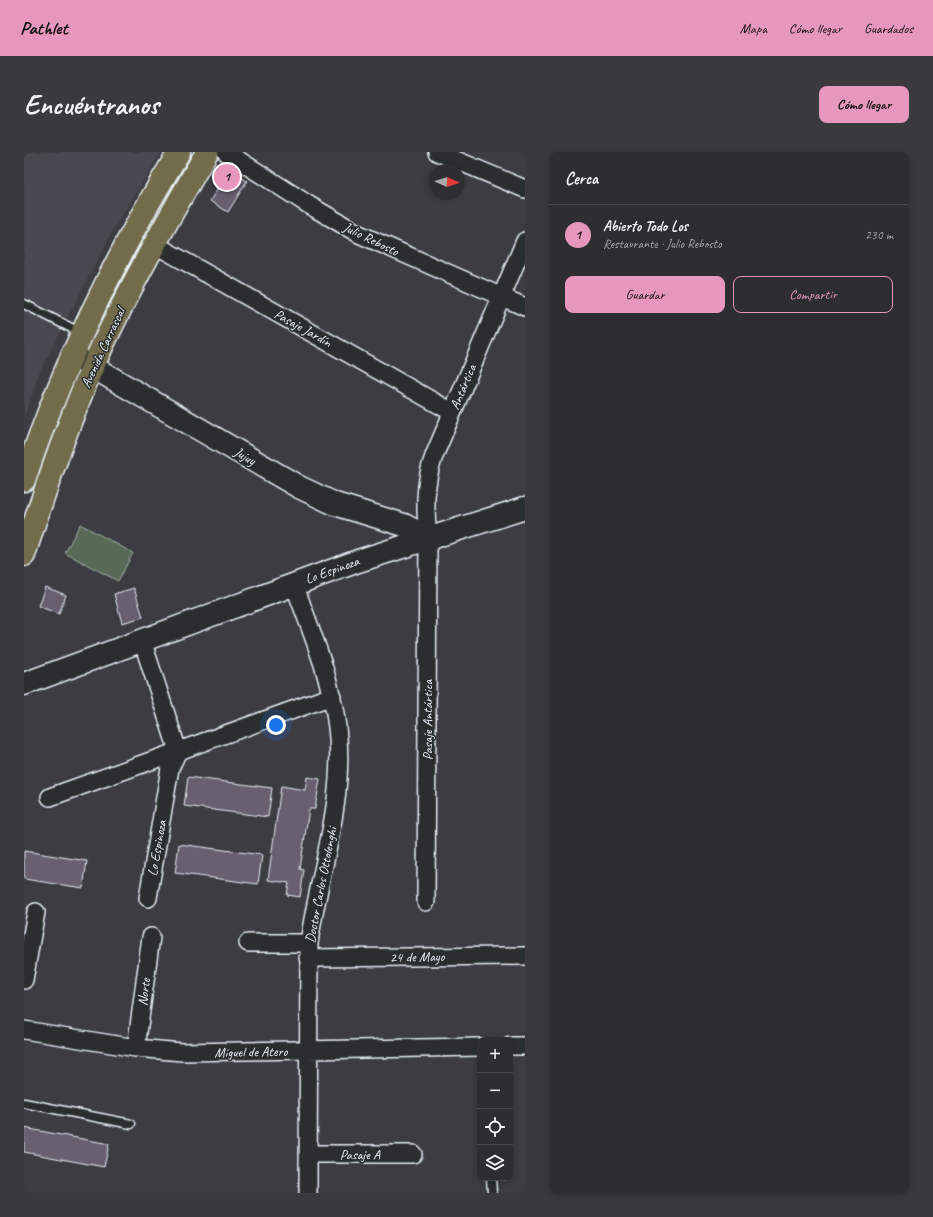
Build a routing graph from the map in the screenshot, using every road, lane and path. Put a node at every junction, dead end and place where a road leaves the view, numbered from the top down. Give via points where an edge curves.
1 (179, 152) edge
2 (207, 152) edge
3 (226, 152) edge
4 (437, 152) edge
5 (525, 188) edge
6 (525, 242) edge
7 (154, 244) junction
8 (501, 297) junction
9 (24, 304) edge
10 (525, 307) edge
11 (82, 333) junction
12 (72, 355) junction
13 (93, 367) junction
14 (452, 412) junction
15 (24, 480) edge
16 (525, 508) edge
17 (428, 538) junction
18 (24, 555) edge
19 (294, 584) junction
20 (142, 640) junction
21 (24, 684) edge
22 (332, 696) junction
23 (178, 751) junction
24 (50, 797) dead end
25 (148, 898) dead end
26 (426, 902) dead end
27 (36, 912) dead end
28 (151, 937) dead end
29 (248, 943) dead end
30 (308, 951) junction
31 (525, 956) edge
32 (24, 980) edge
33 (24, 1030) edge
34 (513, 1046) edge
35 (525, 1046) edge
36 (477, 1047) edge
37 (136, 1048) junction
38 (308, 1051) junction
39 (24, 1103) edge
40 (131, 1124) dead end
41 (308, 1154) junction
42 (413, 1154) dead end
43 (491, 1181) edge
44 (308, 1193) edge
45 (492, 1193) edge

1 - 11 main road, Avenida Carrascal via 135,229
2 - 7 main road, Avenida Carrascal
3 - 8 street, Julio Rebosto via 359,234
4 - 5 street
6 - 8 street, Antártica
7 - 13 main road, Avenida Carrascal
7 - 14 street, Pasaje Jardín
8 - 10 street, Julio Rebosto
8 - 14 street, Antártica
9 - 11 lane
11 - 12 main road, Avenida Carrascal
12 - 13 main road, Jujuy
12 - 15 main road, Avenida Carrascal
13 - 17 main road, Jujuy via 299,487 343,507 404,525
13 - 18 main road, Avenida Carrascal via 56,458
14 - 17 street, Antártica via 428,476 425,505
16 - 17 main road, Lo Espinoza
17 - 19 main road, Lo Espinoza
17 - 26 street, Pasaje Antártica
19 - 20 main road, Lo Espinoza
19 - 22 street, Doctor Carlos Ottolenghi
20 - 21 main road, Lo Espinoza
20 - 23 street
22 - 23 street
22 - 30 street, Doctor Carlos Ottolenghi via 339,751 337,796 314,907
23 - 24 street
23 - 25 street, Lo Espinoza via 170,768
27 - 32 street
28 - 37 street, Norte
29 - 30 street, 24 de Mayo
30 - 31 street, 24 de Mayo
30 - 38 street, Doctor Carlos Ottolenghi
33 - 37 street, Miguel de Atero
34 - 35 street
36 - 38 street, Miguel de Atero
37 - 38 street, Miguel de Atero via 204,1053
38 - 41 street, Doctor Carlos Ottolenghi
39 - 40 lane
41 - 42 street, Pasaje A
41 - 44 street, Doctor Carlos Ottolenghi
43 - 45 lane

